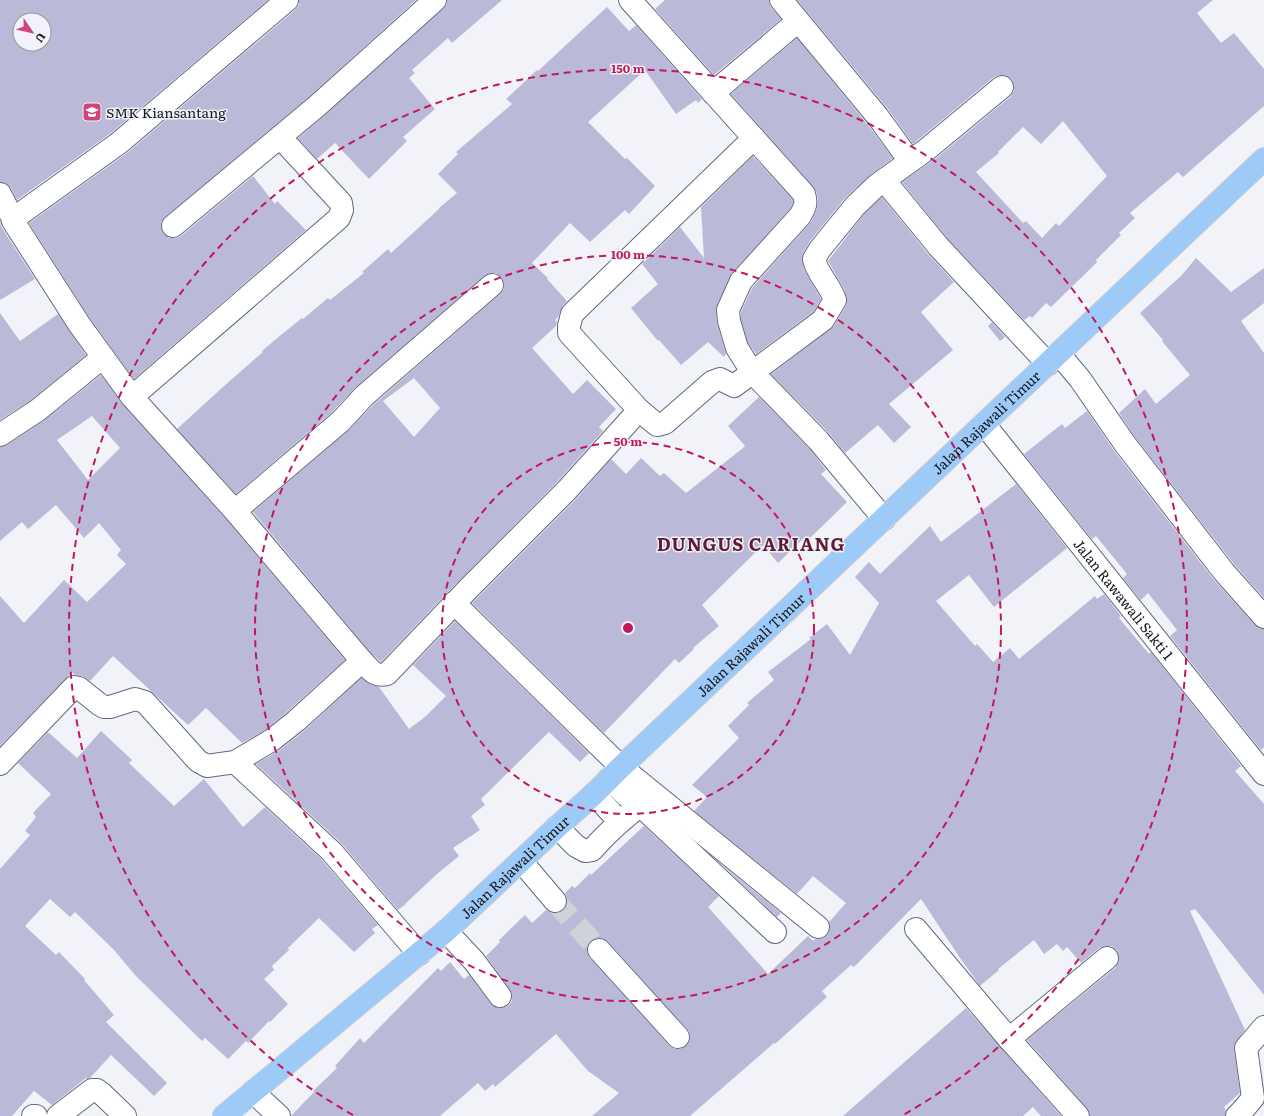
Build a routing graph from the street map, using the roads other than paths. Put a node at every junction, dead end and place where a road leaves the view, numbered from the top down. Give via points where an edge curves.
1 (287, 0) edge
2 (435, 0) edge
3 (630, 0) edge
4 (780, 0) edge
5 (798, 21) junction
6 (1002, 87) dead end
7 (713, 93) junction
8 (280, 136) junction
9 (754, 138) junction
10 (1264, 159) edge
11 (910, 161) junction
12 (884, 180) junction
13 (0, 194) edge
14 (13, 219) junction
15 (173, 226) dead end
16 (492, 285) dead end
17 (103, 356) junction
18 (1053, 359) junction
19 (752, 372) junction
20 (132, 397) junction
21 (640, 410) junction
22 (984, 424) junction
23 (0, 435) edge
24 (235, 511) junction
25 (884, 519) junction
26 (454, 603) junction
27 (1264, 617) edge
28 (362, 660) junction
29 (235, 762) junction
30 (0, 764) edge
31 (615, 773) junction
32 (1264, 774) edge
33 (594, 794) junction
34 (640, 805) junction
35 (620, 822) junction
36 (557, 827) junction
37 (521, 861) junction
38 (555, 901) tunnel mouth
39 (818, 927) dead end
40 (916, 929) dead end
41 (446, 931) junction
42 (776, 932) dead end
43 (599, 950) tunnel mouth
44 (419, 954) junction
45 (1107, 958) dead end
46 (500, 996) dead end
47 (1260, 1022) edge
48 (678, 1037) dead end
49 (1009, 1039) junction
50 (253, 1092) junction
51 (33, 1116) edge
52 (36, 1116) edge
53 (58, 1116) edge
54 (125, 1116) edge
55 (224, 1116) edge
56 (279, 1116) edge
57 (1078, 1116) edge
58 (1237, 1116) edge

1 - 14 street via 119,144
2 - 8 street
3 - 7 street
4 - 5 street
5 - 7 street
5 - 11 street via 878,117
6 - 11 street
7 - 9 street
8 - 15 street
8 - 20 street via 340,203 342,210 339,218
9 - 19 street via 804,194 806,200 800,216 741,281 728,310 737,348
9 - 21 street via 572,314 569,333
10 - 18 main road, Jalan Rajawali Timur
11 - 12 street
12 - 18 street via 938,246
12 - 19 street via 855,206 814,259 815,266 836,300 823,320
13 - 14 street
14 - 17 street via 75,318
16 - 24 street via 364,396 341,421
17 - 20 street
17 - 23 street via 38,410
18 - 22 main road, Jalan Rajawali Timur
18 - 27 street via 1080,379 1125,444 1219,566
19 - 21 street via 734,386 720,380 712,382 661,425 657,425
19 - 25 street via 818,440
20 - 24 street
21 - 26 street via 567,490
22 - 25 main road, Jalan Rajawali Timur
22 - 32 street, Jalan Rawawali Sakti 1
24 - 28 street
25 - 31 main road, Jalan Rajawali Timur
26 - 28 street via 387,674 375,674
26 - 31 street
28 - 29 street via 296,721 272,740
29 - 30 street via 206,766 198,761 145,702 135,699 104,707 74,687
29 - 44 street via 332,852
31 - 33 main road, Jalan Rajawali Timur
31 - 34 street via 627,796
31 - 39 street
33 - 35 street
33 - 36 main road, Jalan Rajawali Timur
34 - 35 street
34 - 42 street
35 - 36 street via 592,850 585,851 576,846
36 - 37 main road, Jalan Rajawali Timur
37 - 38 street
37 - 41 main road, Jalan Rajawali Timur
40 - 49 street
41 - 44 main road, Jalan Rajawali Timur
41 - 46 street via 474,961
43 - 48 street
44 - 50 main road, Jalan Rajawali Timur
45 - 49 street
47 - 58 street via 1246,1048 1253,1098
49 - 57 street
50 - 55 main road, Jalan Rajawali Timur
50 - 56 street
51 - 52 street
53 - 54 street via 92,1090 97,1090

